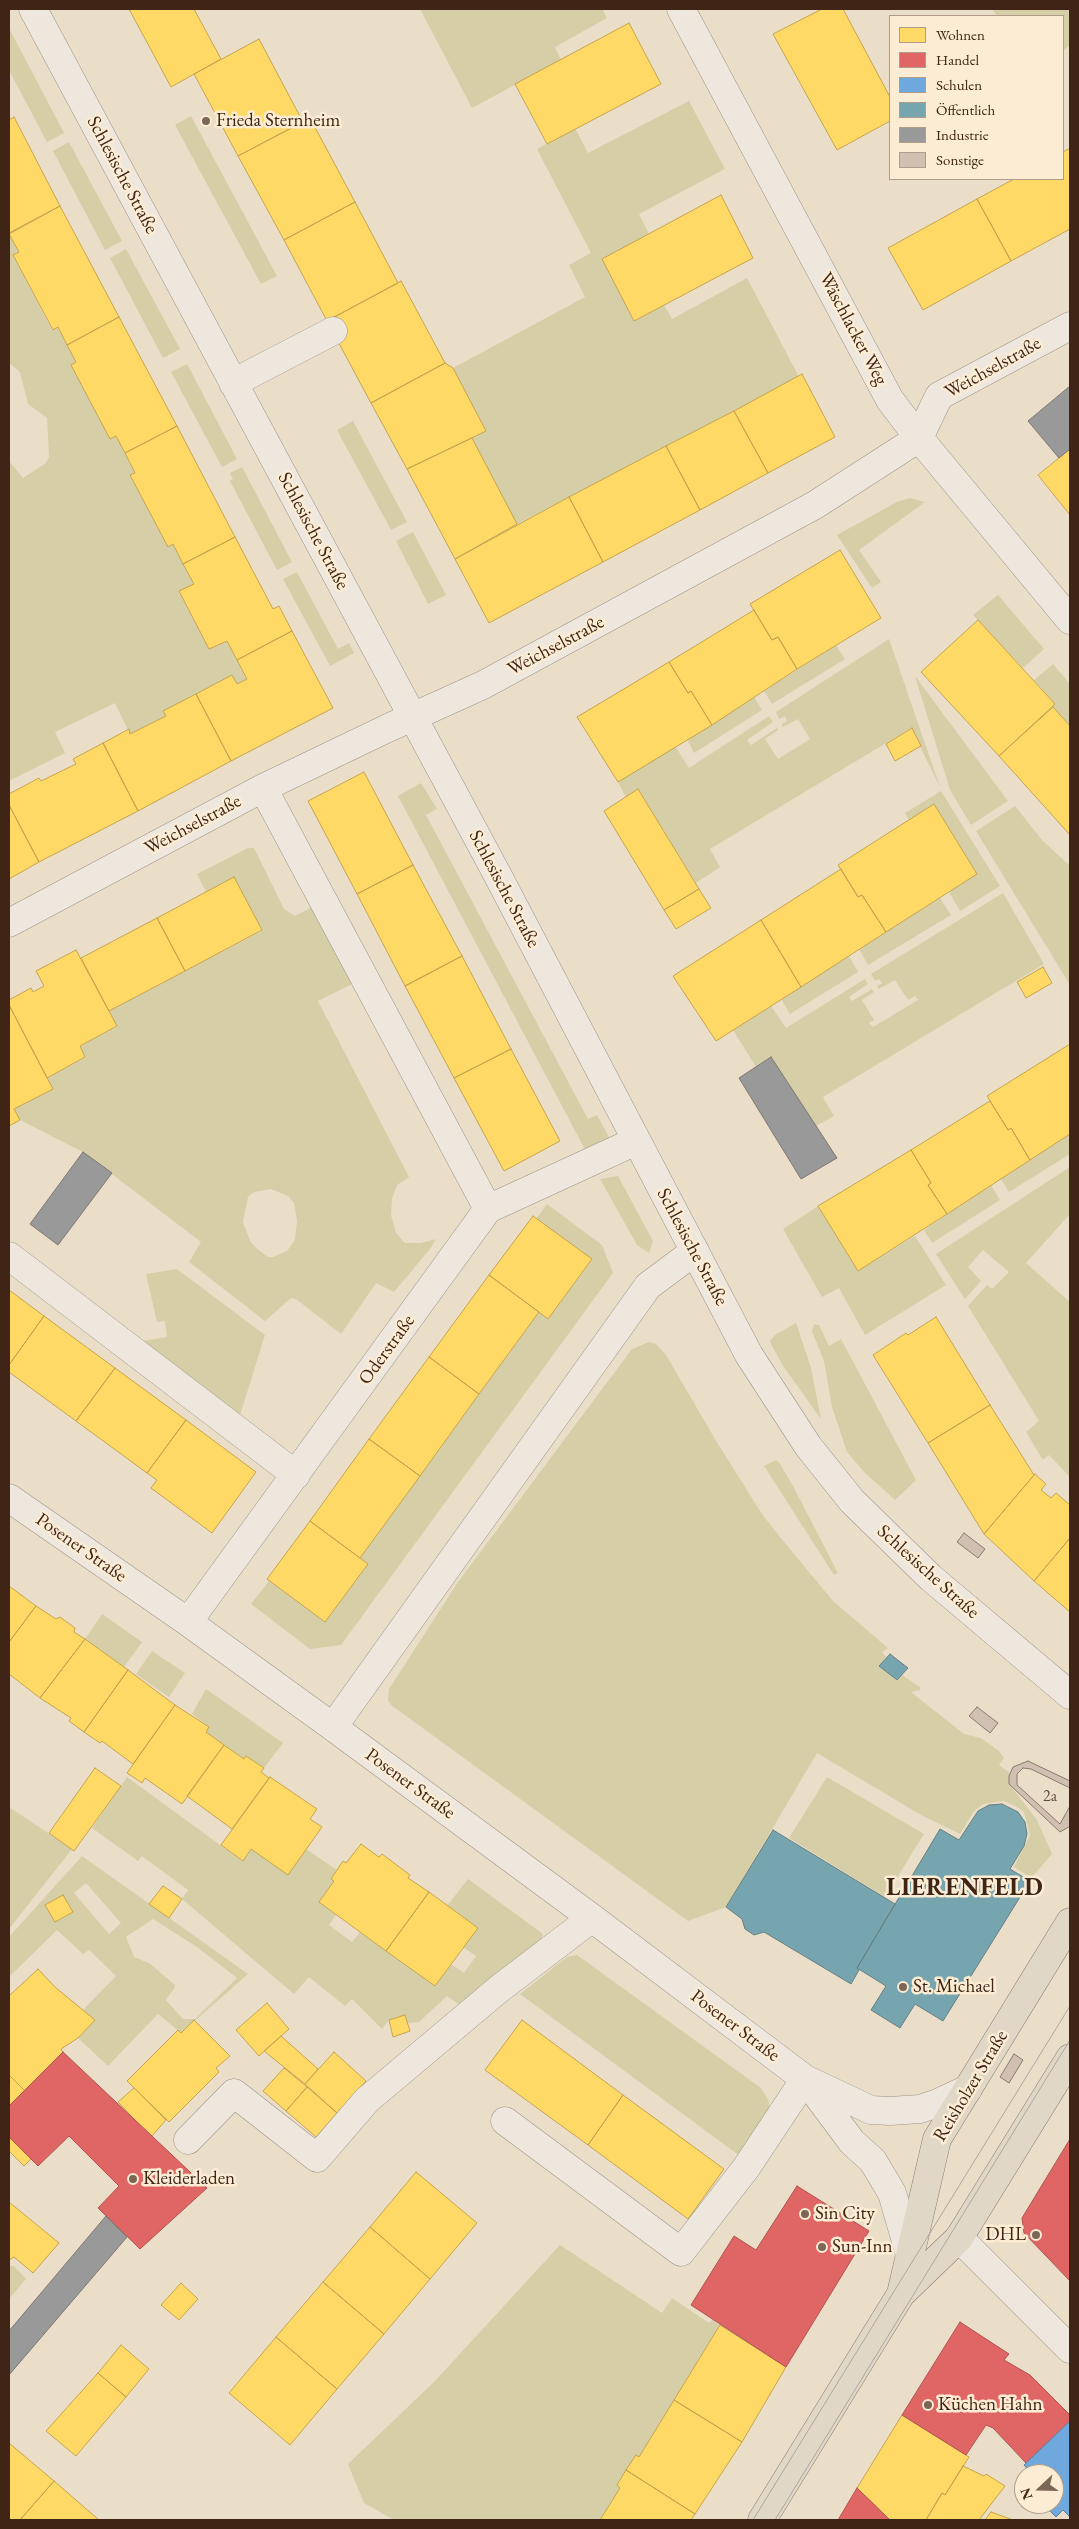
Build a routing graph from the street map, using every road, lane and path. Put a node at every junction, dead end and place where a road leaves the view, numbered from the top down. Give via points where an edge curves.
1 (32, 9) edge
2 (681, 9) edge
3 (1070, 326) edge
4 (333, 331) dead end
5 (234, 383) junction
6 (919, 438) junction
7 (1070, 620) edge
8 (413, 716) junction
9 (263, 788) junction
10 (9, 923) edge
11 (636, 1141) junction
12 (488, 1209) junction
13 (694, 1251) junction
14 (9, 1256) edge
15 (296, 1475) junction
16 (9, 1498) edge
17 (188, 1622) junction
18 (1070, 1696) edge
19 (333, 1727) junction
20 (592, 1918) junction
21 (1070, 1922) edge
22 (1070, 2058) edge
23 (806, 2080) junction
24 (968, 2089) junction
25 (506, 2121) dead end
26 (188, 2140) dead end
27 (959, 2238) junction
28 (910, 2255) junction
29 (901, 2294) junction
30 (1070, 2350) edge
31 (762, 2520) edge

1 - 5 street, Schlesische Straße
2 - 6 street, Wäschlacker Weg via 890,400
3 - 6 street, Weichselstraße via 939,396
4 - 5 street
5 - 8 street, Schlesische Straße
6 - 7 street, Wäschlacker Weg
6 - 8 street, Weichselstraße via 815,506 483,685
8 - 9 street, Weichselstraße
8 - 11 street, Schlesische Straße
9 - 10 street, Weichselstraße
9 - 12 street
11 - 12 street, Oderstraße
11 - 13 street, Schlesische Straße
12 - 15 street, Oderstraße
13 - 18 street, Schlesische Straße via 749,1354 808,1446 852,1501 931,1578
13 - 19 street via 648,1286
14 - 15 street
15 - 17 street, Oderstraße
16 - 17 street, Posener Straße
17 - 19 street, Posener Straße
19 - 20 street, Posener Straße
20 - 23 street, Posener Straße
20 - 26 street via 499,1989 367,2100 317,2158 234,2093
21 - 24 main road, Reisholzer Straße
22 - 27 main road, Reisholzer Straße
23 - 24 street, Posener Straße via 871,2110 890,2112 920,2109
23 - 25 street via 746,2168 682,2252
23 - 28 street, Posener Straße via 852,2142 873,2161 892,2193
24 - 28 main road, Reisholzer Straße via 937,2139
27 - 28 main road
27 - 29 main road, Reisholzer Straße
27 - 30 street
28 - 29 main road, Reisholzer Straße
29 - 31 main road, Reisholzer Straße

